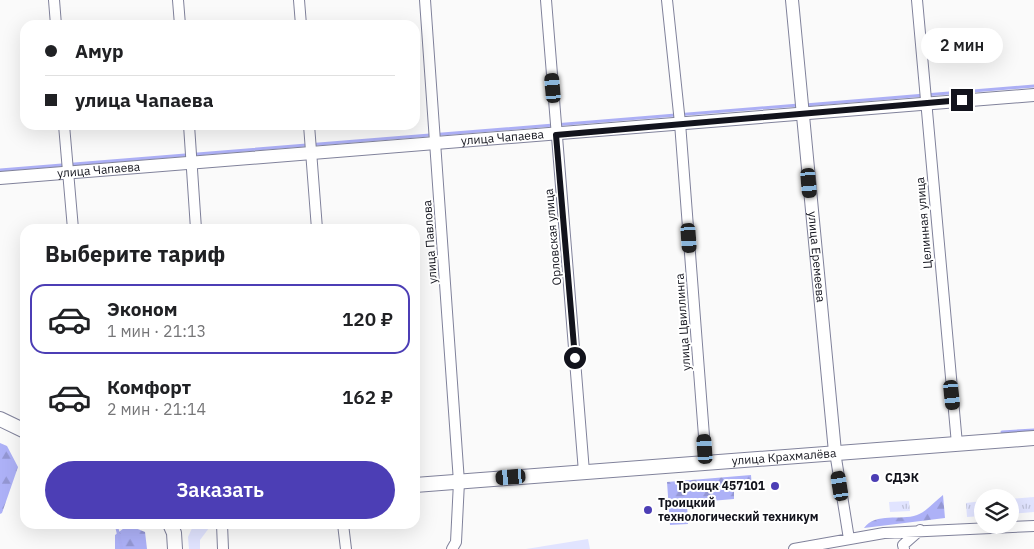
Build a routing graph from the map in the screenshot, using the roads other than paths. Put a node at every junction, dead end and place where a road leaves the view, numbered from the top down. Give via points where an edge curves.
1 (54, 0) edge
2 (178, 0) edge
3 (299, 0) edge
4 (425, 0) edge
5 (546, 0) edge
6 (667, 0) edge
7 (792, 0) edge
8 (917, 0) edge
9 (56, 20) edge
10 (180, 20) edge
11 (301, 20) edge
12 (1034, 95) edge
13 (926, 102) junction
14 (802, 114) junction
15 (680, 123) junction
16 (64, 130) edge
17 (189, 130) edge
18 (309, 130) edge
19 (556, 135) junction
20 (436, 144) junction
21 (311, 153) junction
22 (192, 162) junction
23 (68, 172) junction
24 (0, 178) edge
25 (73, 224) edge
26 (196, 224) edge
27 (317, 224) edge
28 (0, 419) edge
29 (20, 429) edge
30 (1034, 438) edge
31 (957, 444) junction
32 (835, 452) junction
33 (706, 462) junction
34 (584, 472) junction
35 (458, 482) junction
36 (420, 485) edge
37 (1034, 526) edge
38 (175, 529) edge
39 (222, 529) edge
40 (344, 529) edge
41 (920, 530) junction
42 (884, 533) junction
43 (849, 539) junction
44 (903, 547) edge
45 (175, 549) edge
46 (223, 549) edge
47 (346, 549) edge
48 (452, 549) edge
49 (794, 549) edge

1 - 9 street
2 - 10 street
3 - 11 street
4 - 20 street, улица Павлова
5 - 19 street, Орловская улица
6 - 15 street, улица Цвиллинга
7 - 14 street, улица Еремеева
8 - 13 street, Целинная улица
12 - 13 street, улица Чапаева
13 - 14 street, улица Чапаева
13 - 31 street, Целинная улица
14 - 15 street, улица Чапаева
14 - 32 street, улица Еремеева
15 - 19 street, улица Чапаева
15 - 33 street, улица Цвиллинга
16 - 23 street
17 - 22 street
18 - 21 street
19 - 20 street, улица Чапаева
19 - 34 street, Орловская улица
20 - 21 street, улица Чапаева
20 - 35 street, улица Павлова
21 - 22 street, улица Чапаева
21 - 27 street
22 - 23 street, улица Чапаева
22 - 26 street
23 - 24 street, улица Чапаева
23 - 25 street
28 - 29 main road
30 - 31 main road, улица Крахмалёва
31 - 32 main road, улица Крахмалёва
32 - 33 main road, улица Крахмалёва
32 - 43 street
33 - 34 main road, улица Крахмалёва
34 - 35 main road, улица Крахмалёва
35 - 36 main road, улица Крахмалёва
35 - 48 street, улица Павлова via 456,542
37 - 41 street
38 - 45 main road
39 - 46 street
40 - 47 street
41 - 42 street
41 - 44 street
42 - 43 street
42 - 44 street
43 - 49 street

